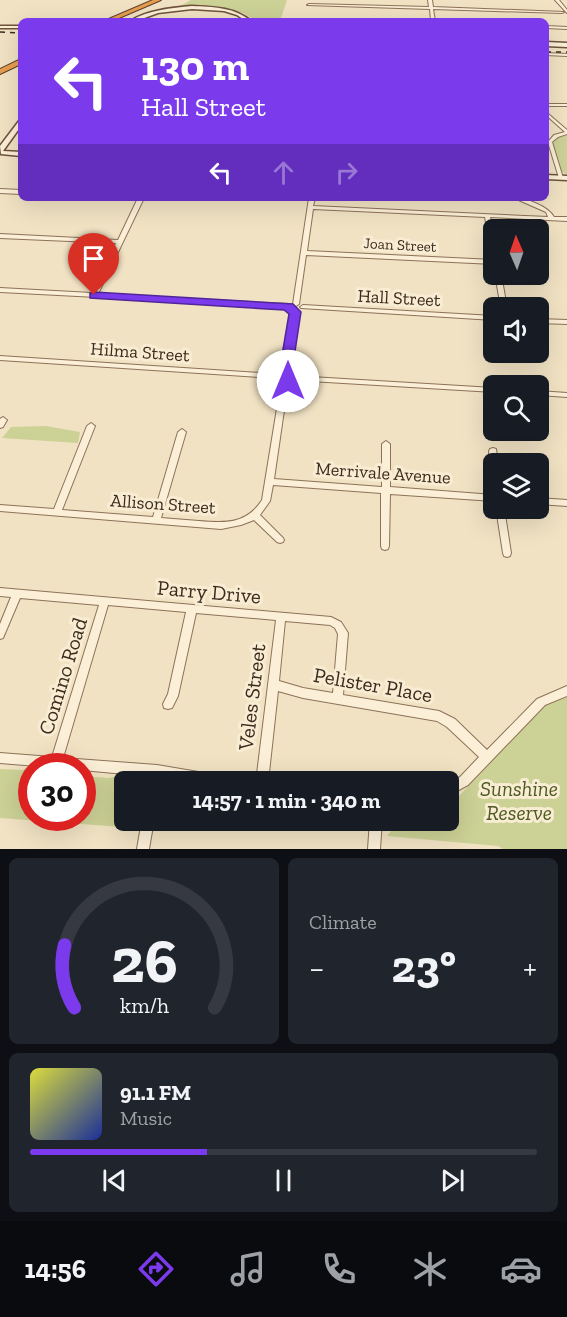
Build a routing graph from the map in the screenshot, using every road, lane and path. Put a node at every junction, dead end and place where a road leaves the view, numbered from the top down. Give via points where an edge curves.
1 (142, 0) edge
2 (158, 0) edge
3 (311, 0) edge
4 (430, 0) edge
5 (557, 0) edge
6 (309, 6) junction
7 (432, 9) junction
8 (563, 13) edge
9 (107, 18) edge
10 (108, 18) edge
11 (140, 18) edge
12 (244, 18) edge
13 (306, 18) edge
14 (434, 18) edge
15 (0, 27) edge
16 (18, 27) edge
17 (549, 27) edge
18 (565, 28) edge
19 (549, 44) edge
20 (567, 45) edge
21 (18, 54) edge
22 (549, 54) edge
23 (567, 55) edge
24 (0, 63) edge
25 (18, 63) edge
26 (0, 72) edge
27 (549, 105) edge
28 (567, 105) edge
29 (549, 116) edge
30 (18, 126) edge
31 (566, 132) edge
32 (1, 152) edge
33 (18, 154) edge
34 (549, 177) edge
35 (564, 178) edge
36 (0, 191) edge
37 (18, 192) edge
38 (140, 201) edge
39 (312, 201) edge
40 (524, 201) edge
41 (311, 207) junction
42 (487, 215) junction
43 (550, 218) junction
44 (488, 219) edge
45 (567, 219) edge
46 (0, 236) edge
47 (120, 242) junction
48 (305, 253) junction
49 (483, 261) edge
50 (0, 290) edge
51 (94, 295) junction
52 (289, 306) junction
53 (300, 306) junction
54 (295, 312) junction
55 (483, 317) edge
56 (549, 321) edge
57 (567, 322) edge
58 (0, 358) edge
59 (285, 377) junction
60 (483, 389) edge
61 (549, 394) edge
62 (567, 395) edge
63 (92, 426) dead end
64 (182, 432) dead end
65 (386, 444) dead end
66 (271, 482) junction
67 (386, 490) junction
68 (483, 497) edge
69 (549, 502) edge
70 (567, 503) edge
71 (0, 508) edge
72 (57, 513) junction
73 (255, 516) junction
74 (502, 519) edge
75 (156, 520) junction
76 (280, 540) dead end
77 (385, 546) dead end
78 (507, 553) dead end
79 (0, 592) edge
80 (17, 594) junction
81 (105, 601) junction
82 (192, 608) junction
83 (282, 616) junction
84 (0, 635) edge
85 (274, 685) junction
86 (567, 691) edge
87 (338, 698) junction
88 (168, 704) dead end
89 (59, 753) edge
90 (487, 757) junction
91 (0, 758) edge
92 (18, 759) edge
93 (96, 768) edge
94 (120, 771) edge
95 (263, 771) edge
96 (459, 784) edge
97 (146, 831) edge
98 (375, 831) edge
99 (143, 849) edge
100 (374, 849) edge

1 - 9 highway
2 - 10 highway
3 - 6 street
4 - 7 street
5 - 8 street
6 - 7 street
6 - 13 street
7 - 8 street
7 - 14 street
11 - 12 street via 157,11 197,7 232,11
15 - 16 street
17 - 18 street
19 - 20 street
21 - 24 highway
22 - 23 street
25 - 26 highway
27 - 28 street
29 - 31 street
30 - 32 street
31 - 35 street via 550,140
32 - 33 street
34 - 35 street
36 - 37 street
38 - 47 street
39 - 41 street
40 - 43 street via 546,210
41 - 42 street
41 - 48 street
42 - 43 street
42 - 44 street
43 - 45 street
46 - 47 street
47 - 51 street
48 - 49 street, Joan Street
48 - 53 street
50 - 51 street
51 - 52 street
52 - 53 street
52 - 54 street
53 - 54 street via 300,311
53 - 55 street, Hall Street
54 - 59 street
56 - 57 street
58 - 59 street, Hilma Street
59 - 60 street, Hilma Street
59 - 66 street
61 - 62 street
63 - 72 street
64 - 75 street
65 - 67 street
66 - 67 street, Merrivale Avenue
66 - 73 street via 266,501
67 - 68 street, Merrivale Avenue
67 - 77 street
69 - 70 street
71 - 72 street, Allison Street
72 - 75 street, Allison Street
73 - 75 street, Allison Street via 221,526
73 - 76 street
74 - 78 street
79 - 80 street, Parry Drive
80 - 81 street, Parry Drive
80 - 84 street
81 - 82 street, Parry Drive
81 - 89 street, Comino Road
82 - 83 street, Parry Drive
82 - 88 street
83 - 85 street, Veles Street
83 - 87 street, Parry Drive via 331,621 341,627
85 - 87 street, Pelister Place
85 - 95 street, Veles Street
86 - 90 street via 541,702
87 - 90 street, Pelister Place via 439,716
90 - 96 street
91 - 92 street
93 - 94 street
97 - 99 street
98 - 100 street

